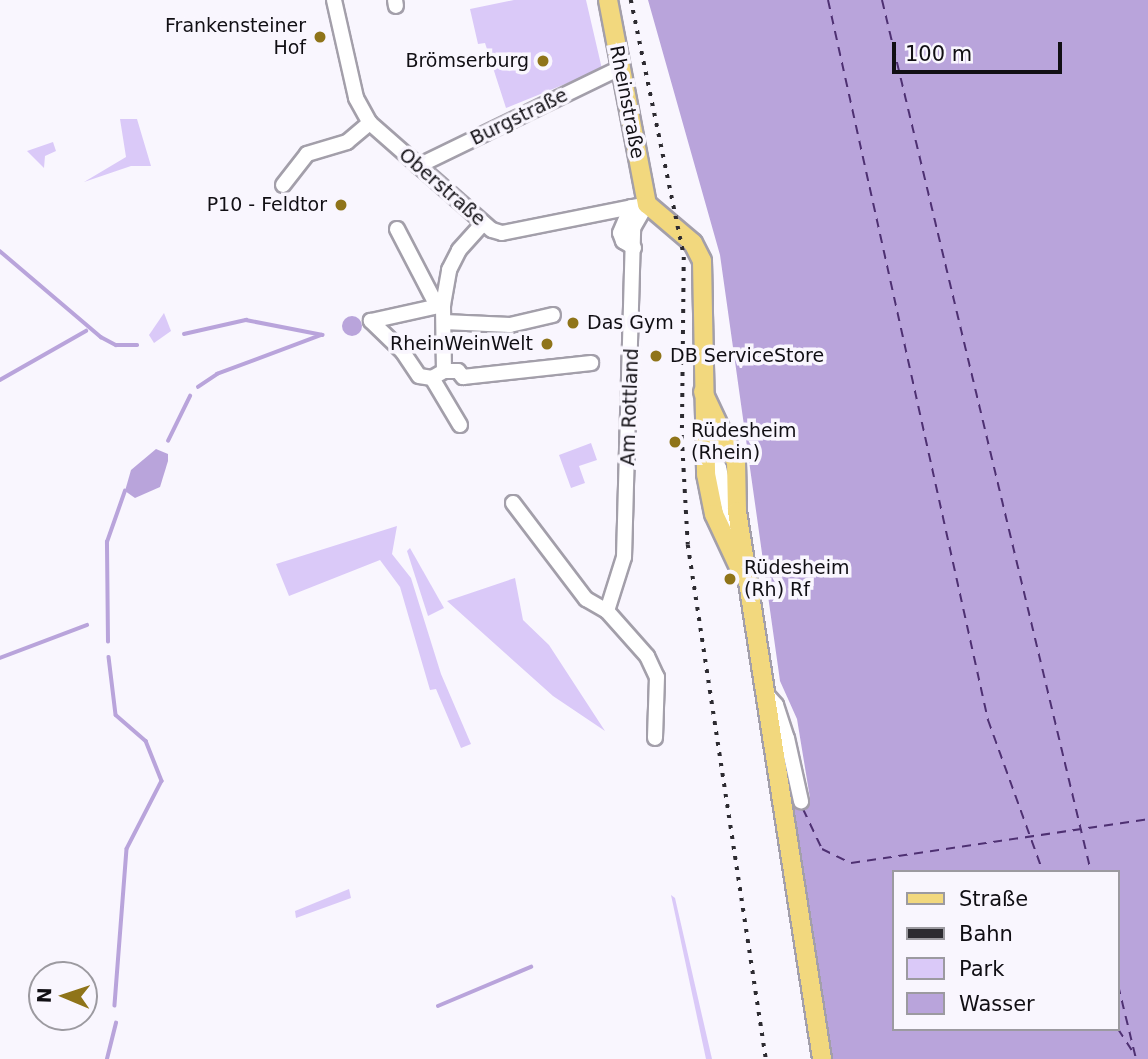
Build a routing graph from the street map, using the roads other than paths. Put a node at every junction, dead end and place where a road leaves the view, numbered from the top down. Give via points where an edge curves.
1 (334, 0) edge
2 (608, 0) edge
3 (620, 68) junction
4 (370, 123) junction
5 (418, 166) junction
6 (283, 185) dead end
7 (639, 206) junction
8 (483, 223) junction
9 (397, 229) dead end
10 (440, 306) junction
11 (554, 315) dead end
12 (443, 322) junction
13 (590, 363) dead end
14 (438, 375) junction
15 (703, 392) junction
16 (460, 425) dead end
17 (704, 447) junction
18 (736, 493) junction
19 (513, 503) dead end
20 (752, 598) junction
21 (607, 611) junction
22 (768, 696) junction
23 (655, 738) dead end
24 (801, 801) dead end
25 (822, 1059) edge

1 - 4 street, Oberstraße via 356,99
2 - 3 main road, Rheinstraße
3 - 5 street, Burgstraße
3 - 7 main road, Rheinstraße
4 - 5 street, Oberstraße
4 - 6 street via 343,149 307,154
5 - 8 street, Oberstraße
7 - 8 street, Oberstraße via 502,233
7 - 15 main road via 700,254
7 - 21 street, Am Rottland via 633,228 624,556
8 - 10 street via 453,260
9 - 10 street
10 - 12 street
10 - 14 street via 371,321 403,352 419,376
11 - 12 street via 510,325
12 - 14 street
13 - 14 street via 463,377 458,371
14 - 16 street
15 - 17 main road
15 - 18 main road via 734,452
17 - 18 street via 727,449
17 - 20 main road via 714,514
18 - 20 main road
19 - 21 street via 586,599
20 - 22 main road
21 - 23 street via 648,656 657,677
22 - 24 street via 776,705 787,738
22 - 25 main road

